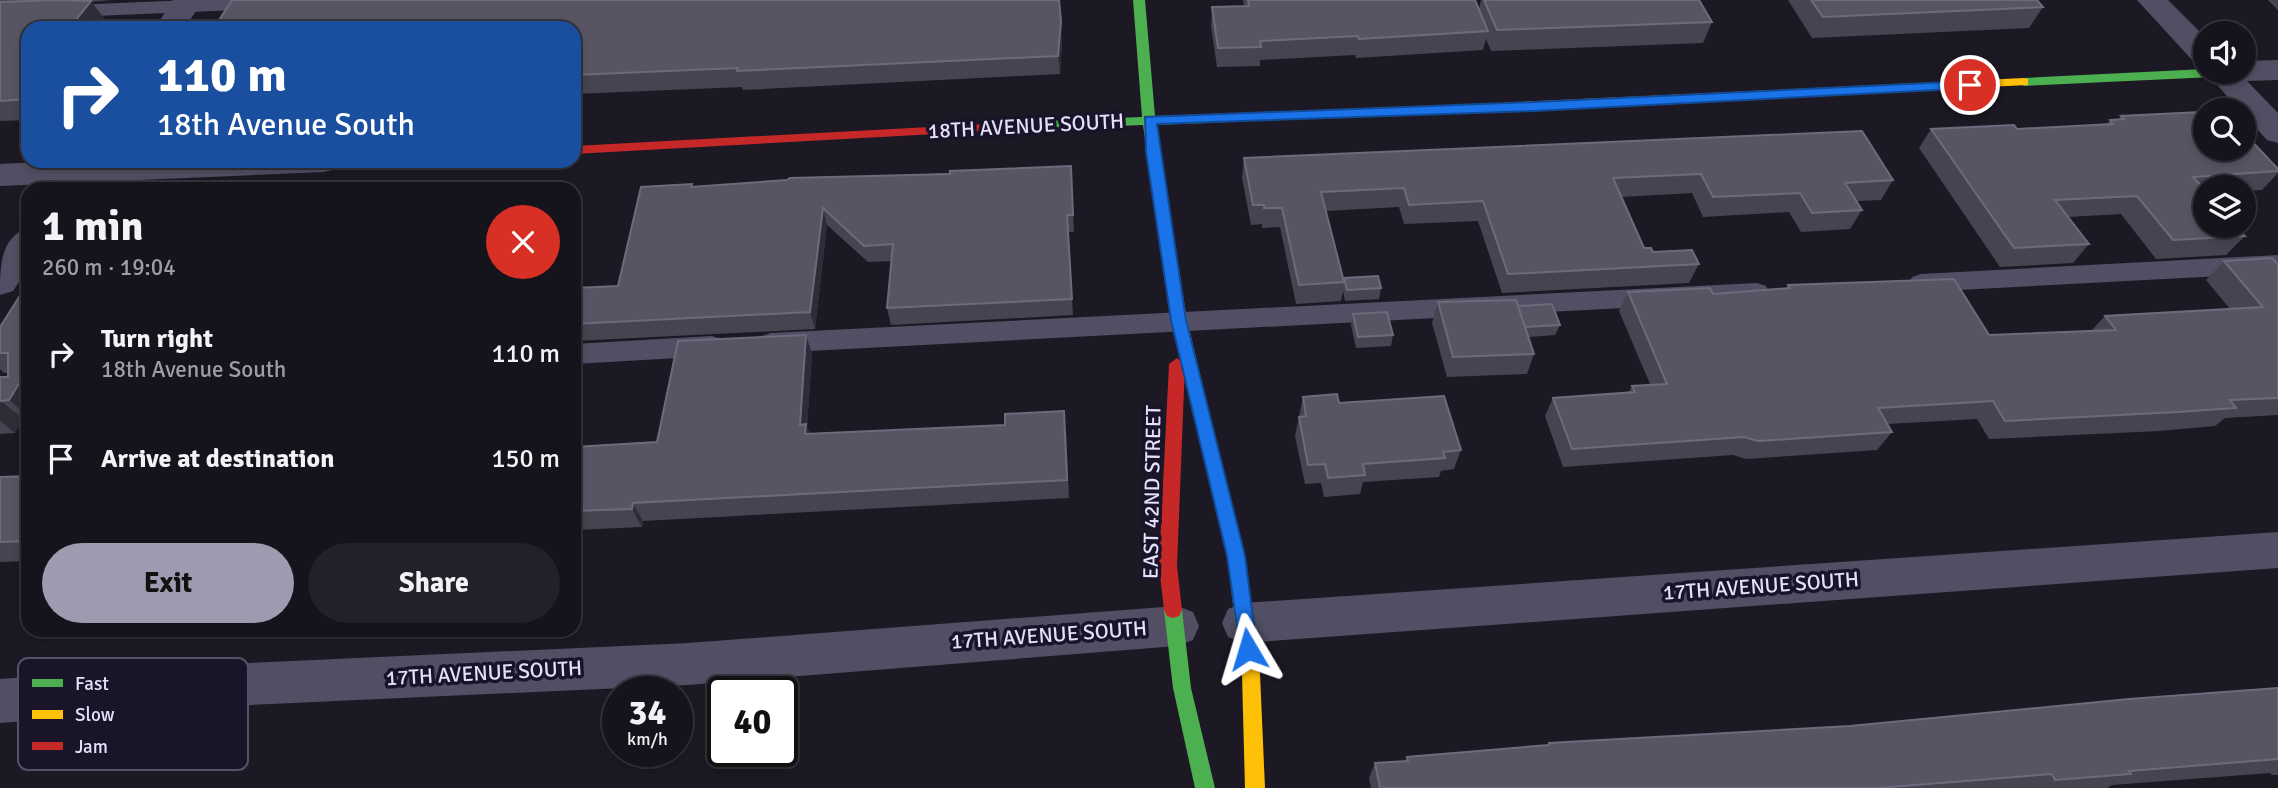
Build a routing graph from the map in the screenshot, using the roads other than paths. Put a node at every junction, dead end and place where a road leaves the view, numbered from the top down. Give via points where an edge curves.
1 (334, 0) edge
2 (1139, 0) edge
3 (2152, 0) edge
4 (181, 11) edge
5 (0, 14) edge
6 (2193, 43) edge
7 (2278, 70) edge
8 (2256, 71) edge
9 (2193, 73) edge
10 (2232, 84) edge
11 (1150, 120) junction
12 (2278, 132) edge
13 (581, 150) edge
14 (188, 168) edge
15 (72, 174) edge
16 (0, 175) edge
17 (21, 250) edge
18 (2278, 264) edge
19 (0, 282) edge
20 (1902, 284) edge
21 (1777, 290) edge
22 (1179, 320) junction
23 (581, 354) edge
24 (2278, 550) edge
25 (1244, 623) junction
26 (1177, 626) junction
27 (248, 684) edge
28 (18, 700) edge
29 (0, 701) edge
30 (1205, 788) edge
31 (1255, 788) edge

1 - 4 lane
2 - 11 street, EAST 42ND STREET
3 - 6 street
4 - 5 lane
7 - 8 street
9 - 11 street, 18TH AVENUE SOUTH via 1547,106
10 - 12 street
11 - 13 street, 18TH AVENUE SOUTH
11 - 22 street, EAST 42ND STREET
14 - 15 street
15 - 16 street
17 - 19 street
18 - 20 lane
21 - 22 lane
22 - 23 lane
22 - 25 street, EAST 42ND STREET via 1236,556
22 - 26 street, EAST 42ND STREET via 1168,566
24 - 25 street, 17TH AVENUE SOUTH
25 - 31 street, EAST 42ND STREET via 1251,674
26 - 27 street, 17TH AVENUE SOUTH via 688,664
26 - 30 street, EAST 42ND STREET via 1182,688
28 - 29 street, 17TH AVENUE SOUTH

